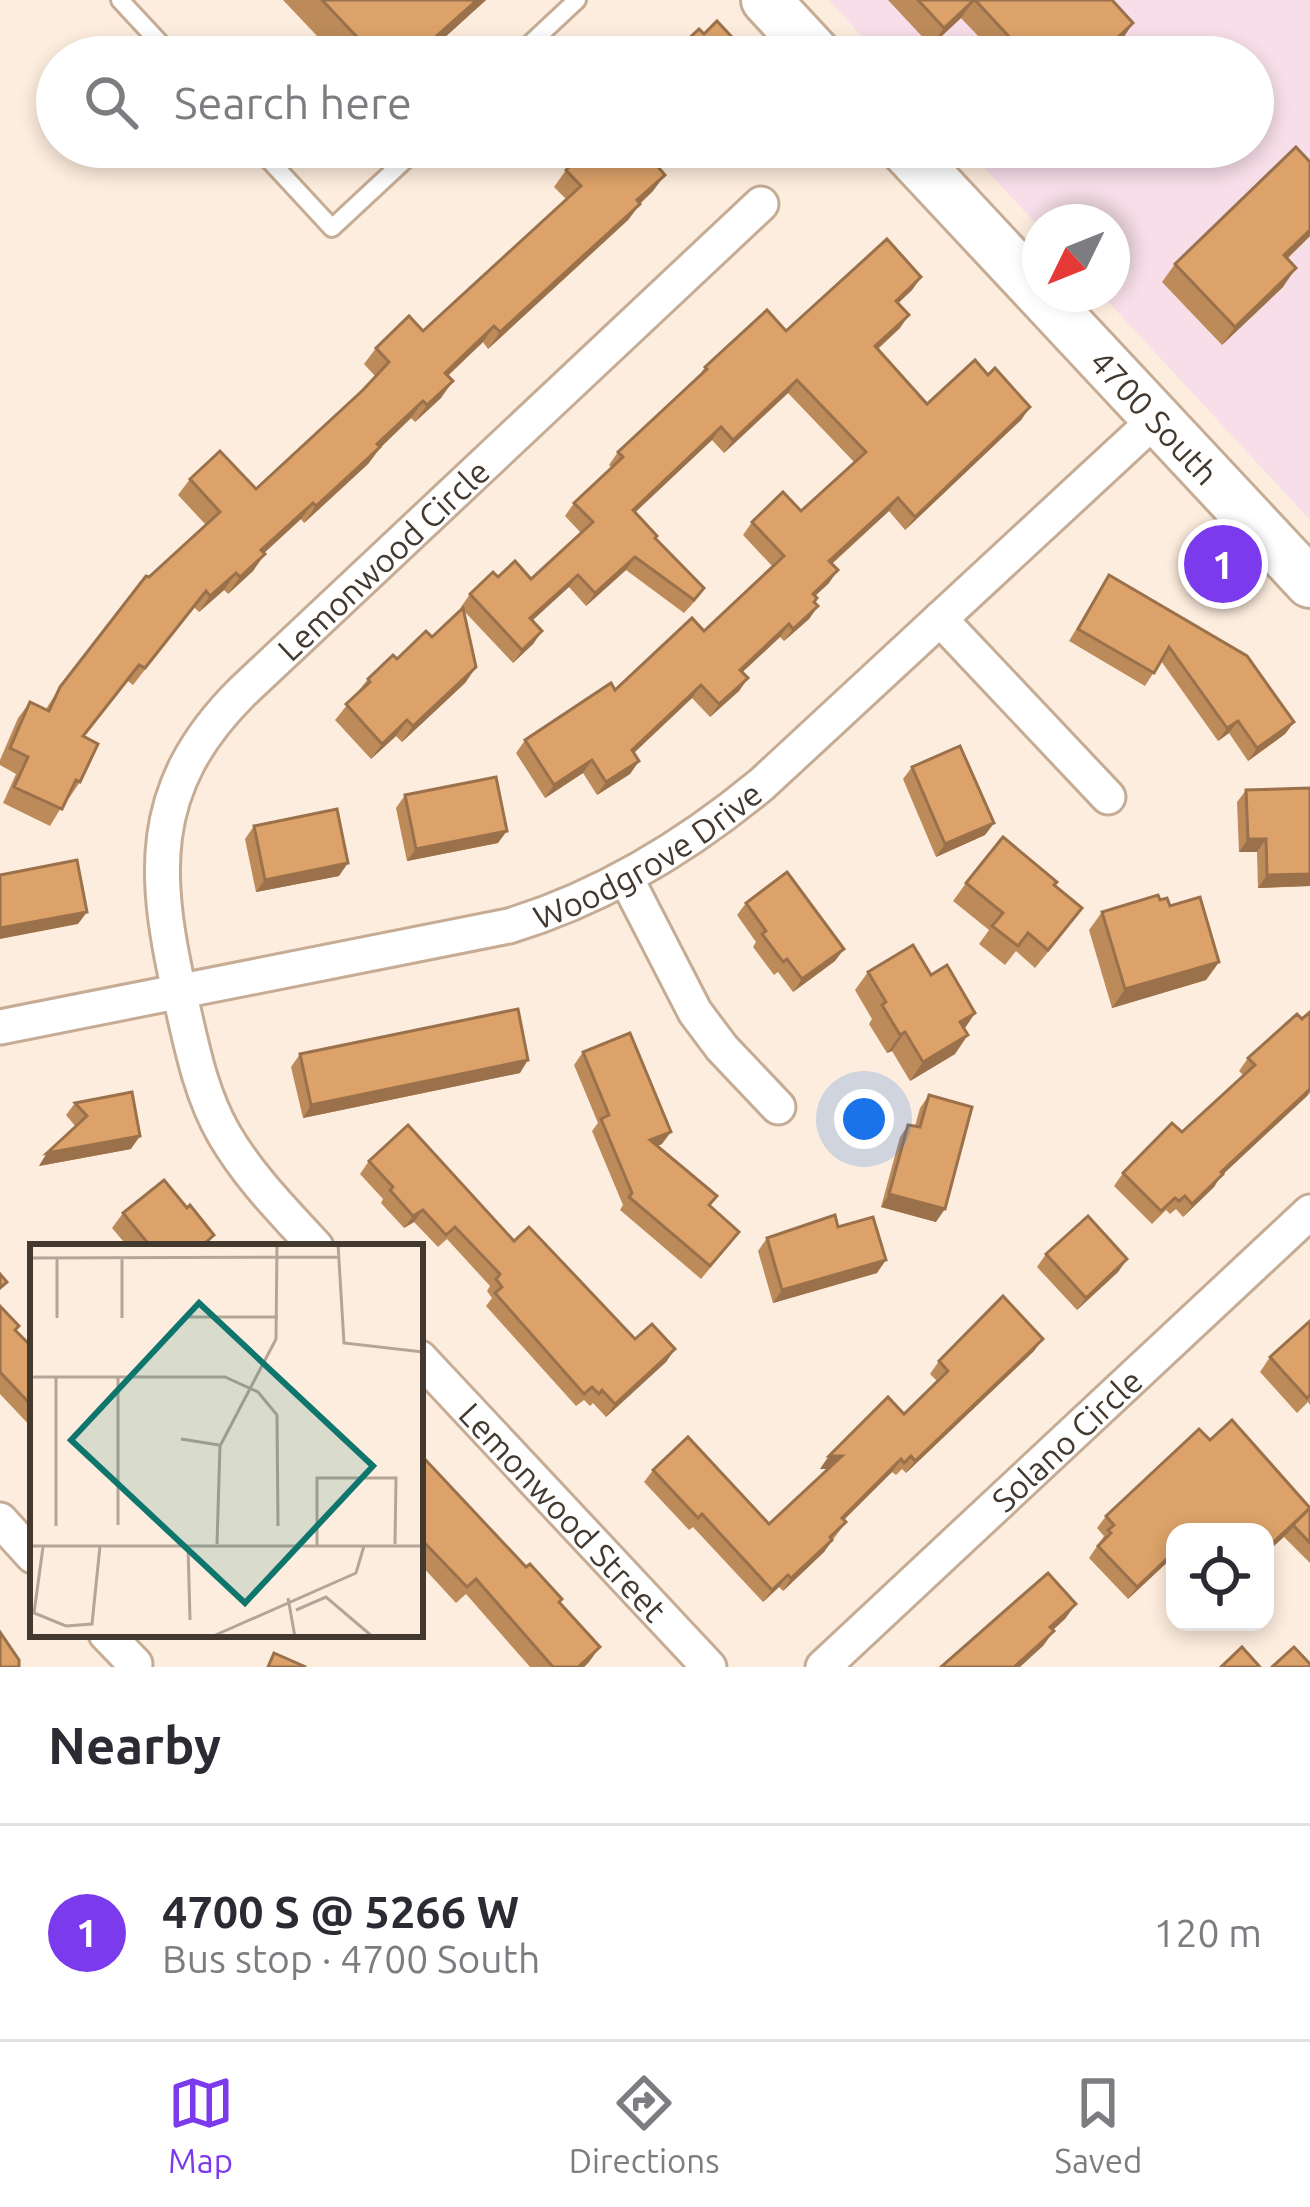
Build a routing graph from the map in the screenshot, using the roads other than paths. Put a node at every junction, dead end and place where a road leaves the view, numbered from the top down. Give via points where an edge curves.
1 (120, 0) edge
2 (577, 0) edge
3 (766, 0) edge
4 (153, 36) edge
5 (538, 36) edge
6 (799, 36) edge
7 (276, 168) edge
8 (396, 168) edge
9 (923, 168) edge
10 (761, 204) dead end
11 (1156, 419) junction
12 (1304, 565) edge
13 (940, 619) junction
14 (1108, 797) dead end
15 (626, 878) junction
16 (179, 992) junction
17 (0, 1027) edge
18 (778, 1107) dead end
19 (1310, 1212) edge
20 (313, 1244) edge
21 (423, 1361) edge
22 (0, 1520) edge
23 (30, 1553) edge
24 (109, 1637) edge
25 (135, 1664) edge
26 (709, 1667) edge
27 (823, 1667) edge

1 - 4 lane
2 - 5 lane
3 - 6 main road
7 - 8 lane via 332,228
9 - 11 main road, 4700 South
10 - 16 street, Lemonwood Circle via 202,735 176,788 163,849 164,914
11 - 12 main road, 4700 South
11 - 13 street, Woodgrove Drive
13 - 14 street
13 - 15 street, Woodgrove Drive via 732,809
15 - 16 street, Woodgrove Drive via 509,926
15 - 18 street via 695,1012
16 - 17 street, Woodgrove Drive
16 - 20 street via 221,1129 255,1181
19 - 27 street, Solano Circle
21 - 26 street, Lemonwood Street
22 - 23 street
24 - 25 street

